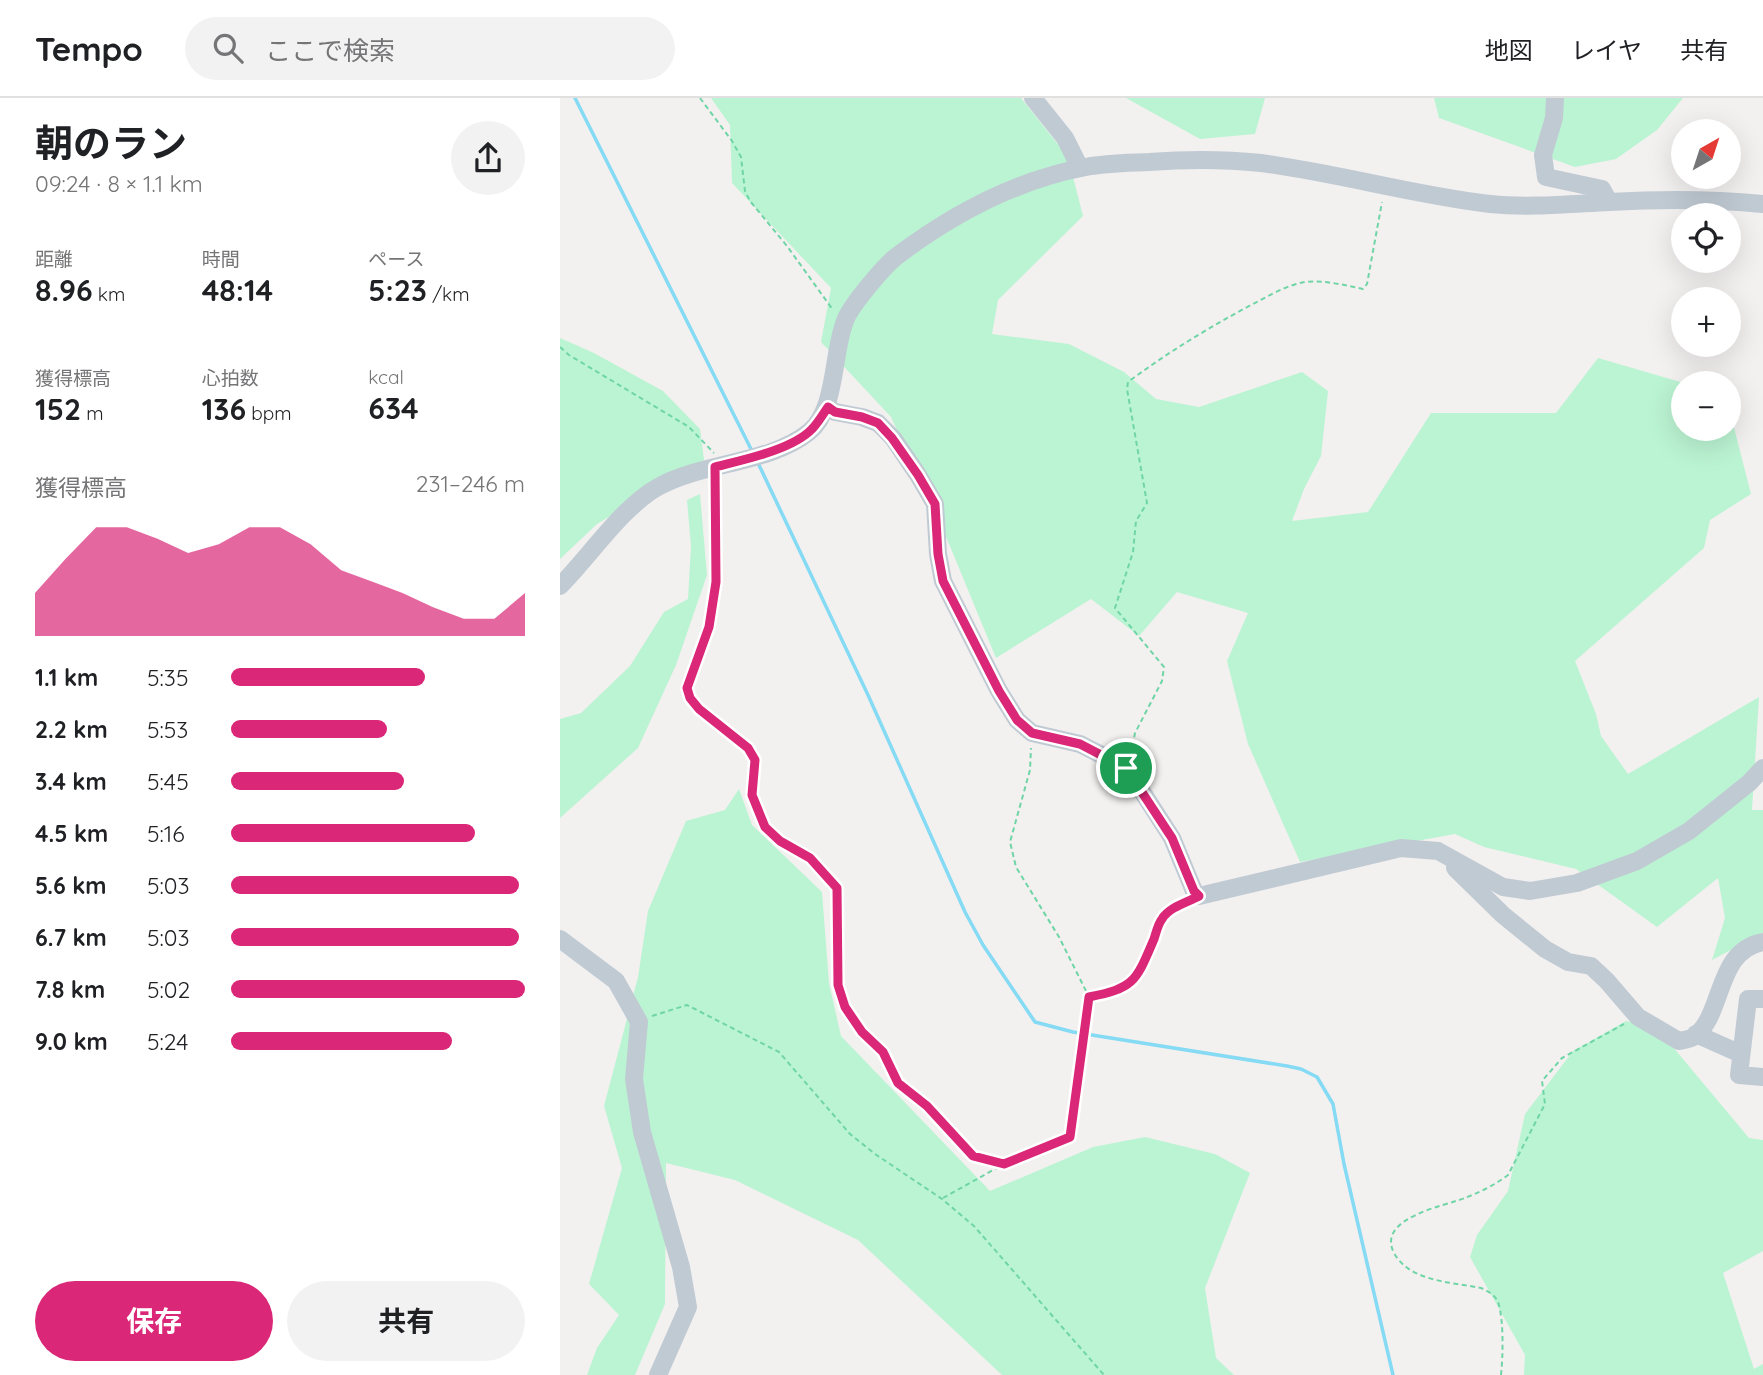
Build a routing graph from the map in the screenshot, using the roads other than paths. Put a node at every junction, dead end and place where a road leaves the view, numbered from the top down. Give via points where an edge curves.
1 (1033, 98) edge
2 (1555, 98) edge
3 (1080, 168) junction
4 (1609, 202) junction
5 (1763, 204) edge
6 (828, 407) junction
7 (560, 586) edge
8 (1763, 768) edge
9 (1438, 851) junction
10 (560, 939) edge
11 (1763, 942) edge
12 (1763, 999) edge
13 (1696, 1034) junction
14 (1741, 1054) junction
15 (1763, 1077) edge
16 (658, 1375) edge

1 - 3 street via 1065,138
2 - 4 street via 1543,155 1546,177 1602,189
3 - 4 street via 1173,160 1261,163 1490,204
3 - 6 street via 1017,186 976,205 893,259 844,323
4 - 5 street
6 - 7 street via 810,431 762,456 662,485 641,498
6 - 9 street via 878,423 918,475 935,504 943,581 1017,720 1032,733 1080,744 1126,768 1172,838 1199,896 1401,848
8 - 9 street via 1689,831 1637,861 1577,883 1530,891 1503,887
9 - 13 street via 1545,949 1568,962 1591,966 1638,1017 1679,1041
10 - 16 street via 616,981 639,1022 634,1079 642,1132 688,1307
11 - 13 street via 1737,955
12 - 14 street via 1748,999
13 - 14 street
14 - 15 street via 1739,1075

